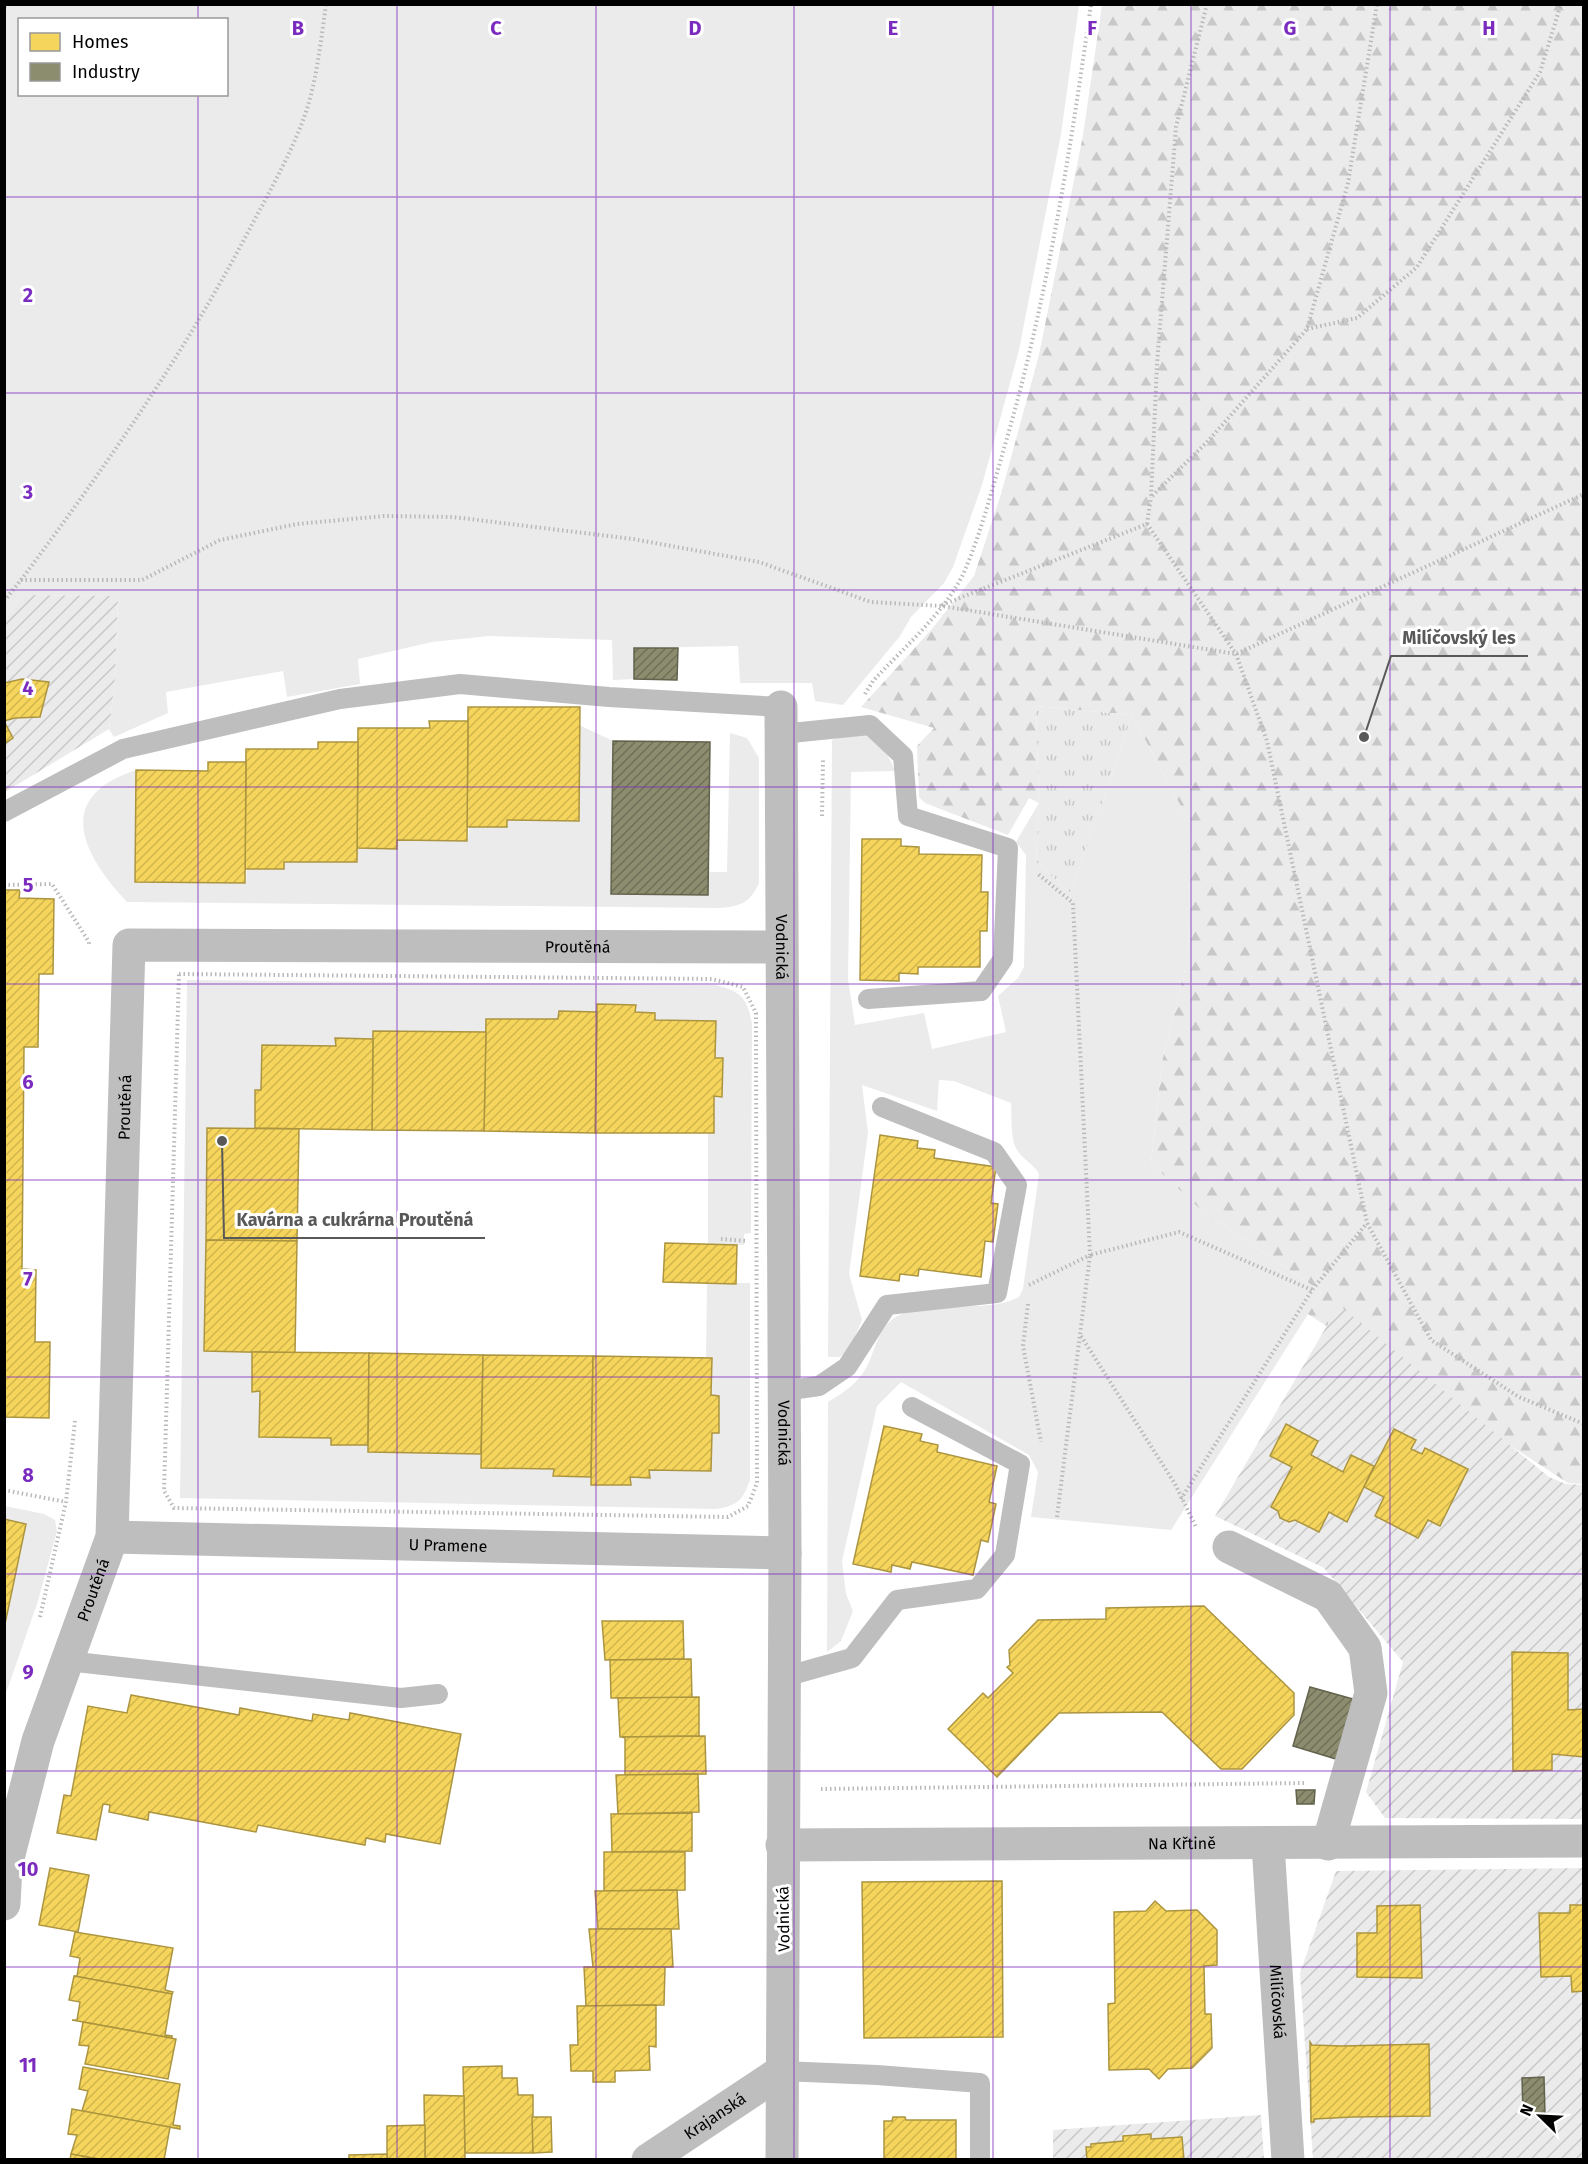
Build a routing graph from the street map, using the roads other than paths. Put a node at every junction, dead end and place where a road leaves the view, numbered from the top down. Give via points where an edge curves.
1 (781, 720) junction
2 (4, 812) edge
3 (781, 946) junction
4 (868, 999) dead end
5 (882, 1107) dead end
6 (784, 1390) junction
7 (912, 1407) dead end
8 (112, 1537) junction
9 (1229, 1547) dead end
10 (785, 1553) junction
11 (67, 1661) junction
12 (784, 1677) junction
13 (438, 1694) dead end
14 (12, 1816) edge
15 (1584, 1841) edge
16 (1268, 1844) junction
17 (1328, 1844) junction
18 (782, 1845) junction
19 (4, 1904) edge
20 (782, 2071) junction
21 (648, 2160) edge
22 (782, 2160) edge
23 (980, 2160) edge
24 (1288, 2160) edge

1 - 2 lane via 609,697 460,684 351,698 123,749
1 - 3 street, Vodnická
1 - 4 lane via 844,727 870,725 903,756 908,816 1008,848 1003,959 981,991
3 - 6 street, Vodnická
3 - 8 street, Proutěná via 129,945
5 - 6 lane via 994,1152 1017,1185 997,1293 887,1305 847,1367 819,1386
6 - 10 street, Vodnická
7 - 12 lane via 1020,1464 1005,1555 977,1589 897,1600 852,1658
8 - 10 street, U Pramene
8 - 11 street, Proutěná
9 - 17 street via 1328,1596 1365,1648 1371,1693
10 - 12 street, Vodnická
11 - 13 lane via 401,1698
11 - 14 street, Proutěná
12 - 18 street, Vodnická
14 - 19 street, Proutěná
15 - 17 street, Na Křtině
16 - 17 street, Na Křtině
16 - 18 street, Na Křtině
16 - 24 street, Milíčovská
18 - 20 street, Vodnická
20 - 21 street, Krajanská
20 - 22 street, Vodnická
20 - 23 lane via 980,2083

